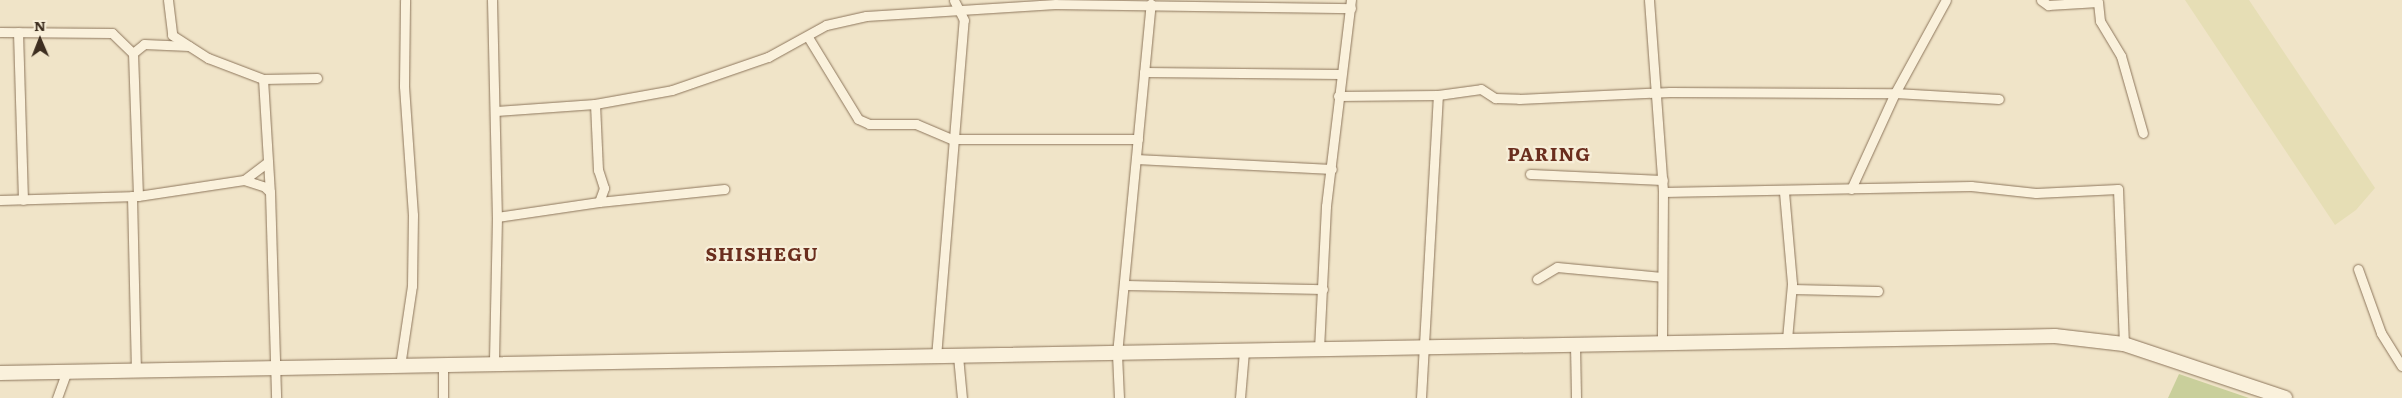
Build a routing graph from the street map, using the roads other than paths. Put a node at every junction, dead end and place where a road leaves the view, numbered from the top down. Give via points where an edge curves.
1 (168, 0) edge
2 (405, 0) edge
3 (492, 0) edge
4 (954, 0) edge
5 (1649, 0) edge
6 (1945, 0) edge
7 (2041, 0) edge
8 (1117, 2) edge
9 (1151, 4) junction
10 (1351, 4) edge
11 (963, 12) junction
12 (0, 32) edge
13 (18, 32) junction
14 (808, 37) junction
15 (191, 46) junction
16 (133, 53) junction
17 (1144, 72) junction
18 (1340, 74) junction
19 (317, 78) dead end
20 (263, 79) junction
21 (1895, 93) junction
22 (1657, 94) junction
23 (1438, 95) junction
24 (1338, 96) junction
25 (1998, 99) dead end
26 (595, 104) junction
27 (496, 111) junction
28 (2143, 133) dead end
29 (952, 138) junction
30 (1138, 139) junction
31 (1136, 160) junction
32 (268, 162) junction
33 (1332, 169) junction
34 (1530, 174) dead end
35 (244, 180) junction
36 (1663, 180) junction
37 (724, 188) dead end
38 (1851, 189) junction
39 (270, 192) junction
40 (1663, 192) junction
41 (1784, 192) junction
42 (135, 196) junction
43 (0, 200) edge
44 (23, 200) junction
45 (599, 202) junction
46 (497, 217) junction
47 (2358, 269) dead end
48 (1662, 277) junction
49 (1537, 279) dead end
50 (1126, 285) junction
51 (1323, 289) junction
52 (1792, 289) junction
53 (1878, 291) dead end
54 (1787, 339) junction
55 (1662, 342) junction
56 (2124, 344) junction
57 (1576, 345) junction
58 (1424, 346) junction
59 (1319, 349) junction
60 (1244, 351) junction
61 (1117, 354) junction
62 (958, 356) junction
63 (936, 357) junction
64 (494, 363) junction
65 (443, 364) junction
66 (400, 366) junction
67 (2402, 366) edge
68 (276, 368) junction
69 (136, 370) junction
70 (67, 371) junction
71 (0, 373) edge
72 (57, 398) edge
73 (276, 398) edge
74 (443, 398) edge
75 (962, 398) edge
76 (1119, 398) edge
77 (1240, 398) edge
78 (1421, 398) edge
79 (1576, 398) edge
80 (2285, 398) edge

1 - 15 street via 172,35
2 - 66 street via 404,86 413,215 412,286
3 - 27 street
4 - 11 street
5 - 22 street
6 - 21 street
7 - 28 street via 2048,5 2098,2 2100,21 2121,56
8 - 9 street
8 - 11 street
9 - 10 street
9 - 17 street
10 - 18 street
11 - 14 street via 866,16 826,25
11 - 29 street
12 - 13 street
13 - 16 street via 112,33
13 - 44 street
14 - 26 street via 768,57 672,90
14 - 29 street via 858,119 870,124 916,124
15 - 16 street via 144,44
15 - 20 street via 208,58
16 - 42 street
17 - 18 street
17 - 30 street
18 - 24 street
19 - 20 street
20 - 32 street
21 - 22 street
21 - 25 street
21 - 38 street
22 - 23 street via 1519,99 1495,98 1481,89
22 - 36 street
23 - 24 street
23 - 58 street
24 - 33 street
26 - 27 street
26 - 45 street via 598,170 604,188
27 - 46 street
29 - 30 street
29 - 63 street
30 - 31 street
31 - 33 street
31 - 50 street
32 - 35 street
32 - 39 street
33 - 51 street
34 - 36 street
35 - 39 street
35 - 42 street
36 - 40 street
37 - 45 street
38 - 41 street
38 - 56 street via 1986,186 2036,193 2118,188
39 - 68 street
40 - 41 street
40 - 48 street
41 - 52 street
42 - 44 street
42 - 69 street
43 - 44 street
45 - 46 street
46 - 64 street
47 - 67 street via 2381,333
48 - 49 street via 1557,266
48 - 55 street
50 - 51 street
50 - 61 street
51 - 59 street
52 - 53 street
52 - 54 street
54 - 55 main road
54 - 56 main road via 2055,336
55 - 57 main road
56 - 80 main road
57 - 58 main road
57 - 79 street
58 - 59 main road
58 - 78 street
59 - 60 main road
60 - 61 main road
60 - 77 street
61 - 62 main road
61 - 76 street
62 - 63 main road
62 - 75 street
63 - 64 main road
64 - 65 main road
65 - 66 main road
65 - 74 street
66 - 68 main road
68 - 69 main road
68 - 73 street
69 - 70 main road
70 - 71 main road
70 - 72 street

